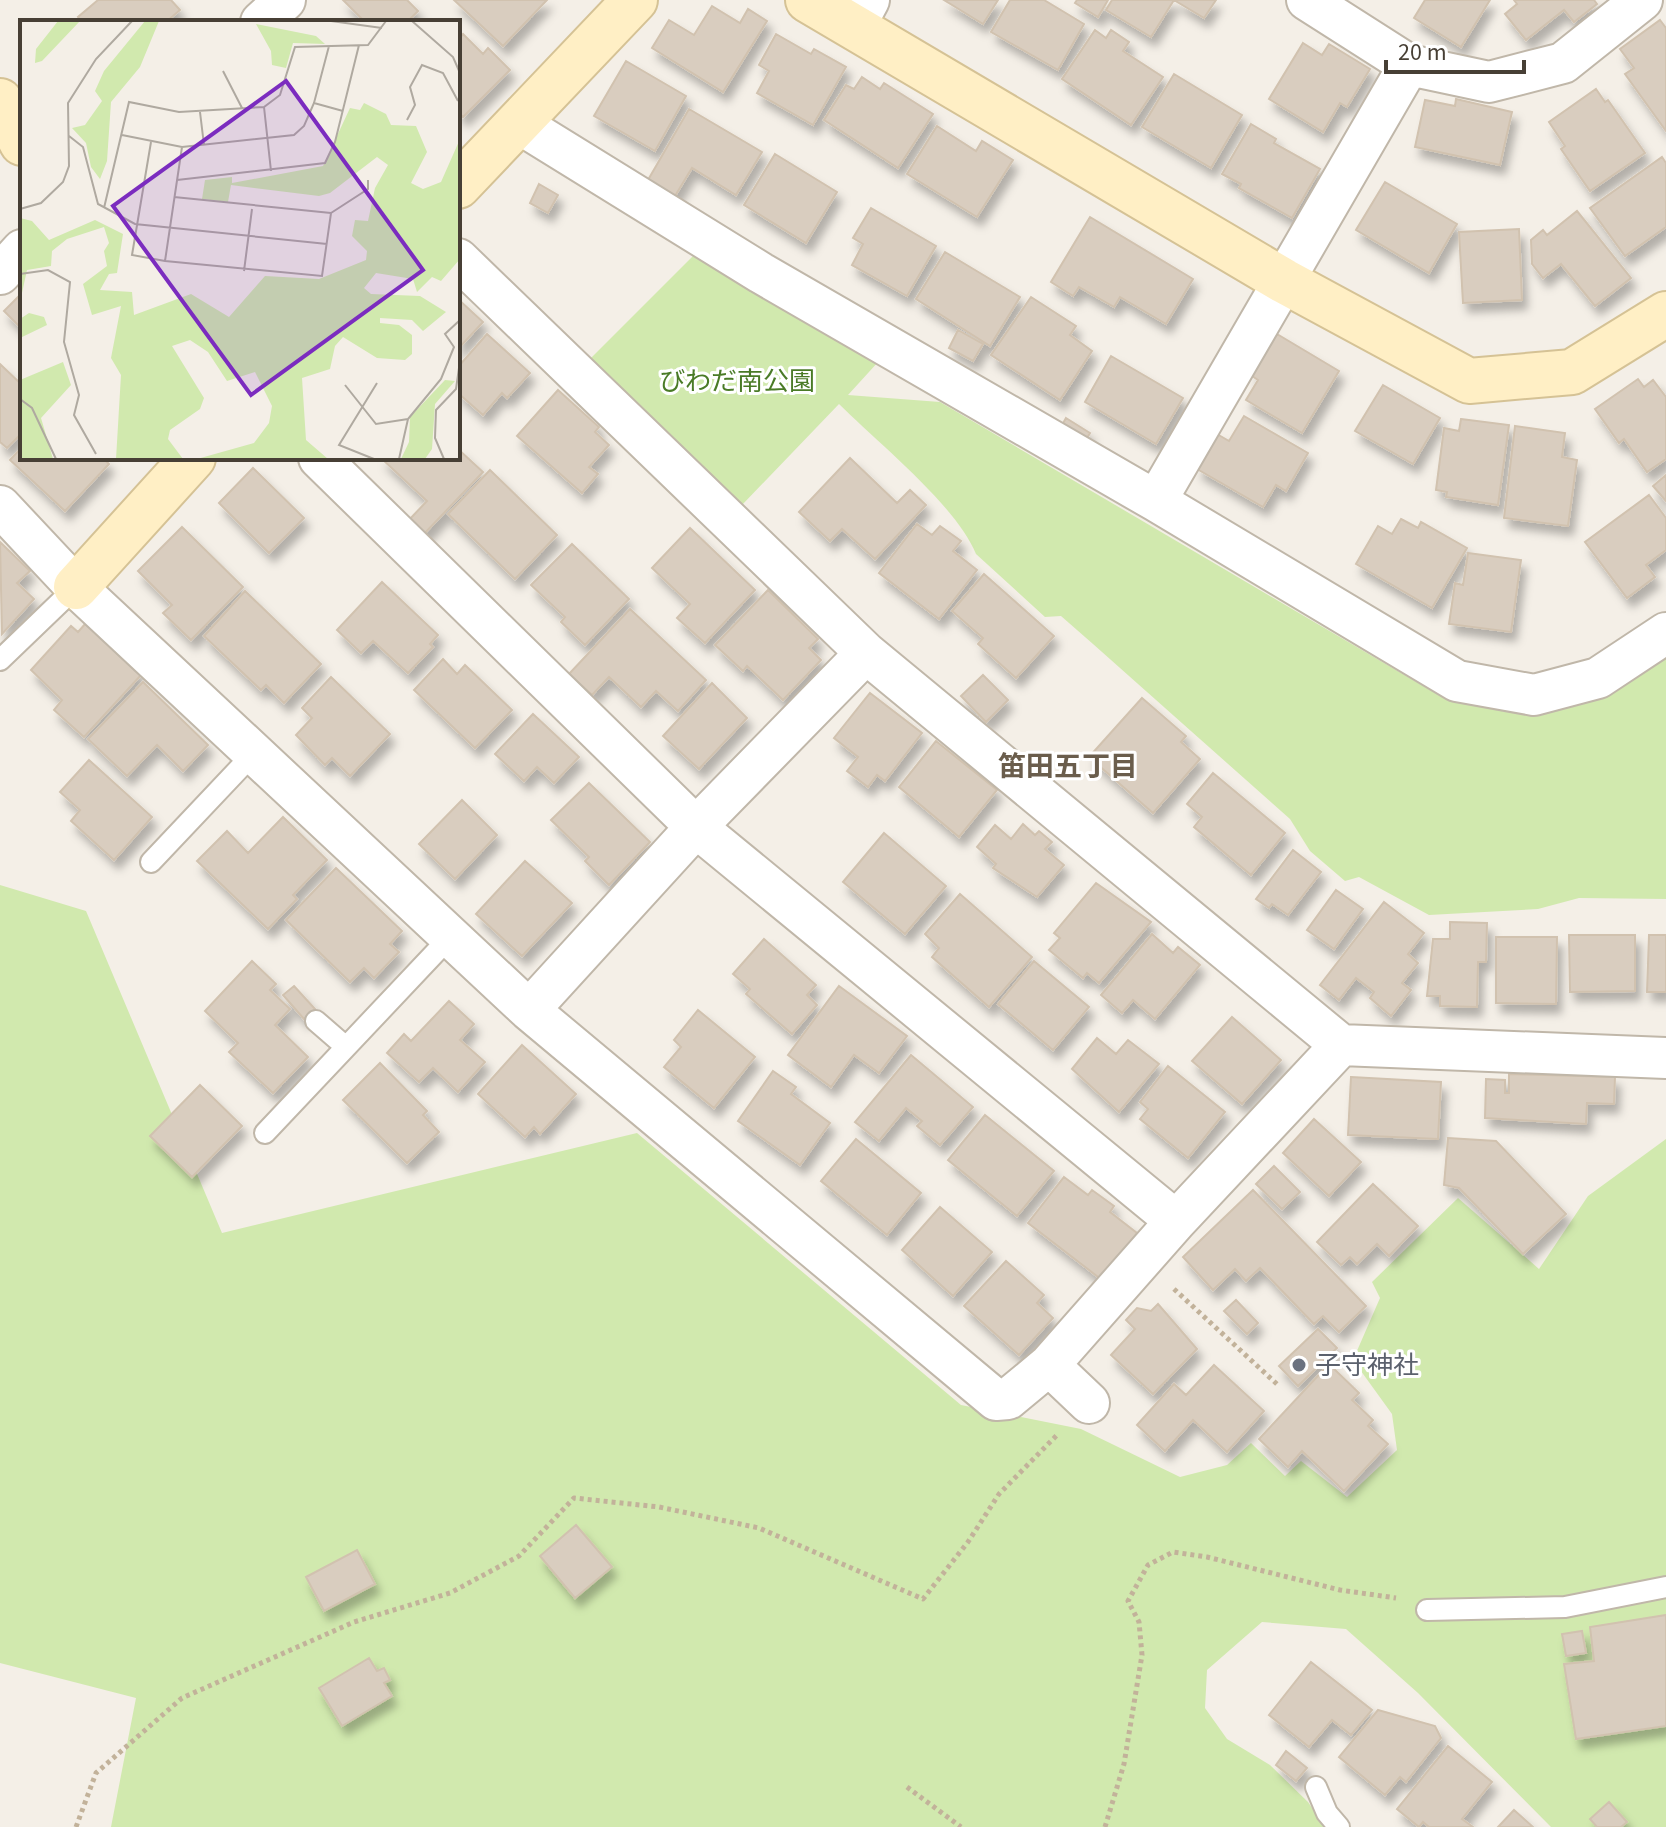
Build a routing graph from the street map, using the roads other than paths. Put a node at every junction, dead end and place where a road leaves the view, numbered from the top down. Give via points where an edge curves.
1 (285, 0) edge
2 (635, 0) edge
3 (808, 0) edge
4 (1307, 0) edge
5 (1642, 0) edge
6 (862, 14) edge
7 (263, 20) edge
8 (1409, 65) junction
9 (0, 101) edge
10 (520, 124) junction
11 (20, 139) edge
12 (460, 184) edge
13 (20, 252) edge
14 (460, 261) edge
15 (0, 274) edge
16 (1284, 281) junction
17 (1666, 314) edge
18 (191, 460) edge
19 (321, 460) edge
20 (1156, 501) junction
21 (0, 506) edge
22 (76, 587) junction
23 (1666, 633) edge
24 (866, 653) junction
25 (0, 660) edge
26 (254, 753) junction
27 (696, 827) junction
28 (151, 862) dead end
29 (451, 936) junction
30 (529, 1010) junction
31 (316, 1021) dead end
32 (1341, 1045) junction
33 (346, 1047) junction
34 (1666, 1058) edge
35 (265, 1133) dead end
36 (1176, 1221) junction
37 (1049, 1365) junction
38 (1089, 1403) road end
39 (1666, 1587) edge
40 (1427, 1610) road end
41 (1316, 1787) dead end
42 (1339, 1827) edge

1 - 7 street
2 - 10 street
3 - 6 street
4 - 8 street
5 - 8 street via 1563,63 1489,82
6 - 16 street
8 - 16 street
9 - 11 street
10 - 12 street
10 - 20 street via 761,273
13 - 15 street
14 - 24 street
16 - 17 street via 1469,381 1572,372
16 - 20 street
18 - 22 street
19 - 27 street
20 - 23 street via 1457,681 1534,695 1598,678
21 - 22 street
22 - 25 lane
22 - 26 street
24 - 27 street
24 - 32 street
26 - 28 lane
26 - 29 street
27 - 30 street
27 - 36 street
29 - 30 street
29 - 33 lane
30 - 37 street via 996,1400 1008,1399
31 - 33 lane
32 - 34 street
32 - 36 street
33 - 35 lane
36 - 37 street
37 - 38 street
39 - 40 lane via 1565,1607
41 - 42 lane

